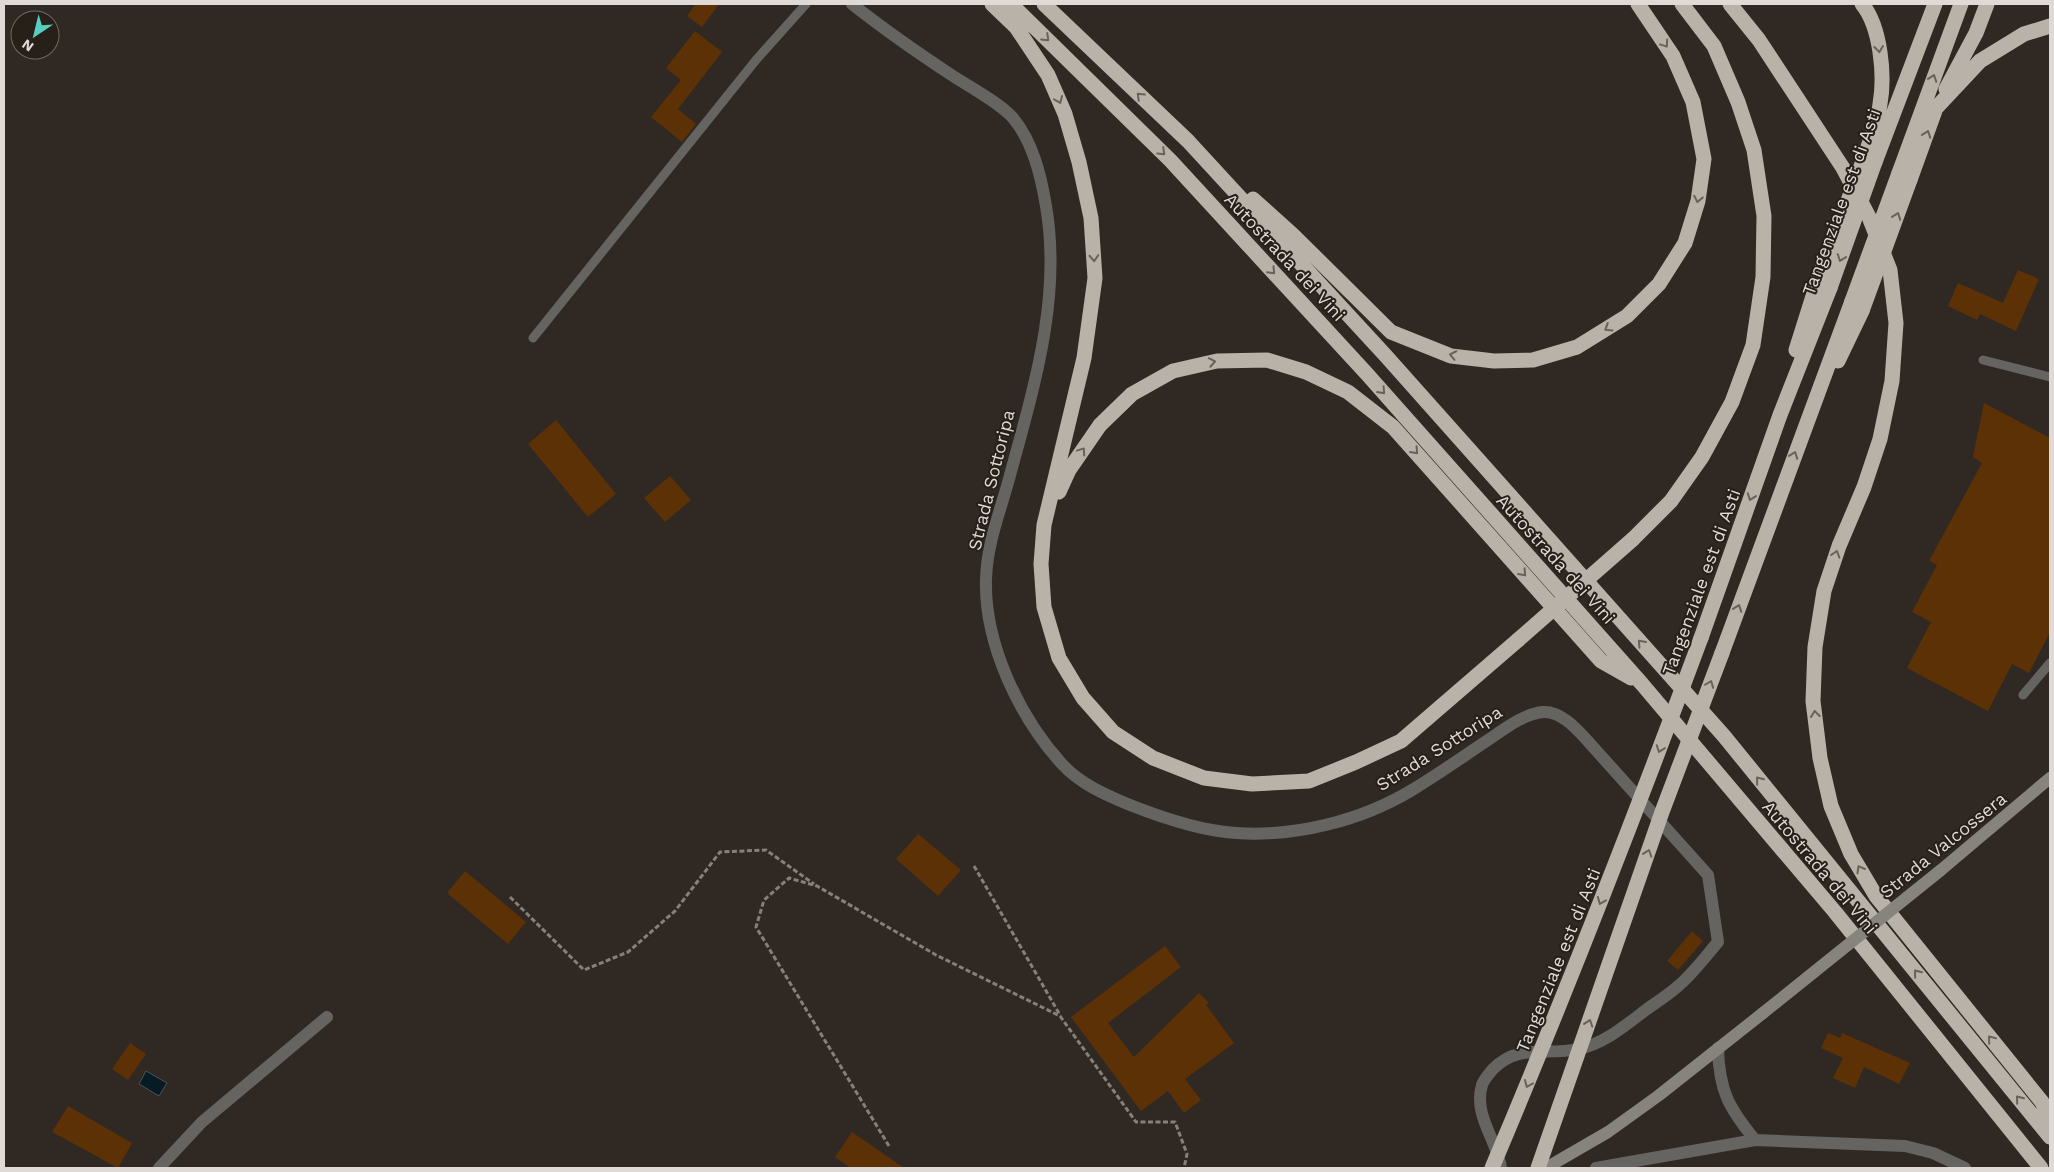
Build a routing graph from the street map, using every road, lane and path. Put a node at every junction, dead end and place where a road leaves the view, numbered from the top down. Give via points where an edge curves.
1 (806, 4) edge
2 (852, 4) edge
3 (992, 4) edge
4 (1011, 4) edge
5 (1044, 4) edge
6 (1638, 4) edge
7 (1682, 4) edge
8 (1730, 4) edge
9 (1862, 4) edge
10 (1960, 4) edge
11 (1987, 4) edge
12 (1933, 9) edge
13 (2050, 26) edge
14 (1936, 108) junction
15 (1188, 142) junction
16 (1870, 159) junction
17 (1904, 176) junction
18 (533, 338) dead end
19 (1983, 360) dead end
20 (2050, 377) edge
21 (1044, 525) junction
22 (2050, 663) edge
23 (1642, 684) junction
24 (2023, 695) dead end
25 (2050, 778) edge
26 (974, 866) dead end
27 (817, 886) junction
28 (510, 897) dead end
29 (1060, 1016) junction
30 (327, 1018) dead end
31 (1718, 1048) junction
32 (2050, 1120) edge
33 (2050, 1137) edge
34 (1755, 1140) junction
35 (889, 1146) dead end
36 (159, 1168) edge
37 (1184, 1168) edge
38 (1492, 1168) edge
39 (1501, 1168) edge
40 (1538, 1168) edge
41 (1546, 1168) edge
42 (1596, 1168) edge
43 (1965, 1168) edge
44 (2040, 1168) edge

1 - 18 lane via 756,60
2 - 39 street, Strada Sottoripa via 897,39 1012,117 1039,169 1050,244 1050,296 1038,368 991,541 986,578 988,615 1003,668 1040,740 1066,768 1102,794 1190,825 1235,833 1284,832 1362,814 1408,792 1517,721 1546,712 1567,720 1586,738 1708,875 1718,942 1678,987 1597,1043 1578,1049 1519,1052 1500,1062 1490,1073 1480,1096 1482,1116
3 -> 21 highway via 1016,27 1048,75 1080,162 1092,218 1095,278 1084,358
4 -> 23 highway, Autostrada dei Vini via 1183,174 1367,374
15 -> 5 highway, Autostrada dei Vini
6 -> 15 highway via 1673,56 1693,102 1704,159 1698,201 1685,243 1659,284 1627,316 1577,347 1533,360 1494,361 1451,356 1391,332 1293,235
7 - 21 highway, bridge via 1714,46 1738,102 1754,150 1764,216 1763,277 1753,345 1732,402 1702,457 1670,501 1633,539 1401,741 1309,781 1252,784 1204,778 1152,758 1113,732 1082,698 1059,658 1044,607 1041,564
32 -> 8 highway via 2042,1102 1876,896 1851,854 1831,806 1820,758 1813,701 1815,647 1824,591 1880,439 1892,381 1896,323 1890,270 1870,217 1843,168 1759,40
9 -> 16 highway via 1877,36 1882,70 1880,105
17 -> 10 highway
11 - 14 highway via 1976,33
12 - 16 highway, Tangenziale est di Asti
13 - 14 highway via 2024,34 1980,61
17 -> 14 highway
33 -> 15 highway, Autostrada dei Vini via 1724,736 1386,356
16 -> 38 highway, Tangenziale est di Asti, bridge via 1639,805
40 -> 17 highway, bridge via 1662,812 1804,427 1857,306
19 - 20 lane
21 -> 23 highway via 1069,470 1100,425 1132,394 1173,371 1217,361 1268,360 1306,372 1348,392 1393,427 1601,661
22 - 24 lane
23 - 44 highway, Autostrada dei Vini via 1835,912
25 - 31 street, Strada Valcossera, bridge
26 - 29 path
27 - 28 path via 766,850 720,852 675,911 628,952 584,970
27 - 29 path via 936,955
27 - 35 path via 789,878 764,900 756,927
29 - 37 path via 1136,1122 1174,1122 1187,1154
30 - 36 street via 202,1122
31 - 34 street via 1718,1072 1724,1094
31 - 41 street, Strada Valcossera via 1608,1132
34 - 42 street
34 - 43 street via 1905,1146 1933,1153

